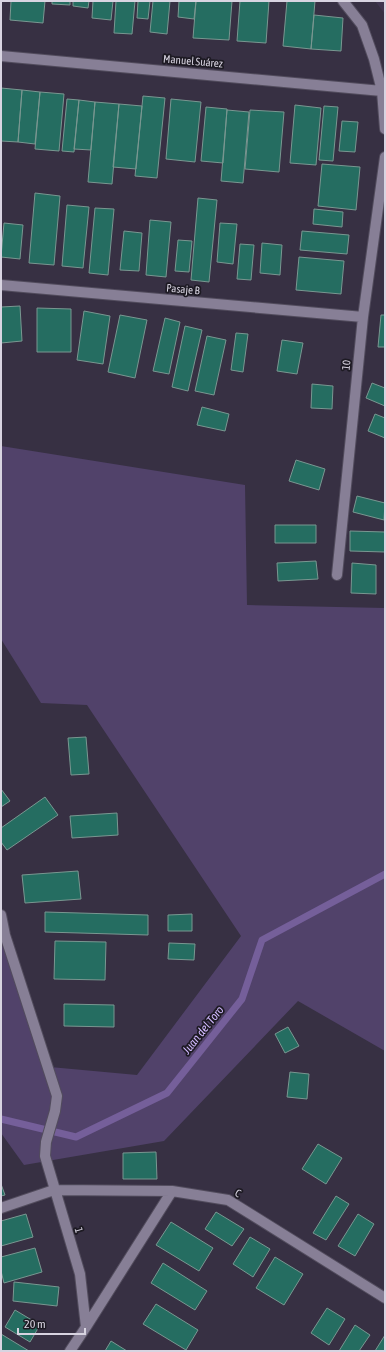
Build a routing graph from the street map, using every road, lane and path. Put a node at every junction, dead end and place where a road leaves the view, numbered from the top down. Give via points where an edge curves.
1 (343, 1) edge
2 (1, 56) edge
3 (382, 91) junction
4 (385, 129) edge
5 (385, 157) edge
6 (1, 285) edge
7 (363, 317) junction
8 (337, 575) dead end
9 (1, 915) edge
10 (54, 1190) junction
11 (172, 1191) junction
12 (1, 1208) edge
13 (385, 1298) edge
14 (86, 1327) junction
15 (70, 1351) edge

1 - 3 street via 362,25
2 - 3 street, Manuel Suárez
3 - 4 street
5 - 7 street, 10
6 - 7 street, Pasaje B
7 - 8 street, 10
9 - 10 street, 1 via 5,935 57,1096 45,1156
10 - 11 street, C
10 - 12 street, C
10 - 14 street, 1 via 80,1274
11 - 13 street, C via 228,1200
11 - 14 street
14 - 15 street

